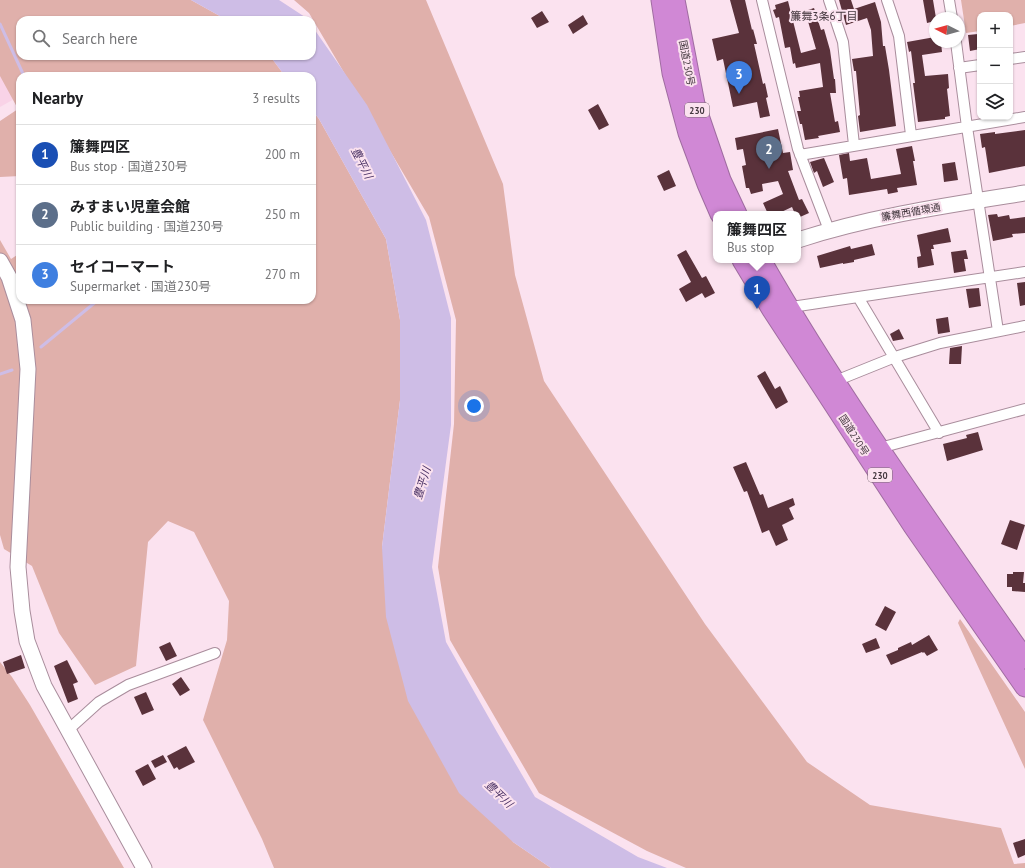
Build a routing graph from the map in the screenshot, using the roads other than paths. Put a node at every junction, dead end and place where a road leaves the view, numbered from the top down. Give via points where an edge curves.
1 (661, 0) edge
2 (675, 0) edge
3 (762, 0) edge
4 (829, 0) edge
5 (887, 0) edge
6 (949, 0) edge
7 (951, 12) edge
8 (957, 48) edge
9 (1025, 57) edge
10 (1013, 59) edge
11 (977, 65) edge
12 (959, 68) junction
13 (1025, 117) edge
14 (967, 127) junction
15 (911, 135) junction
16 (854, 145) junction
17 (800, 155) junction
18 (1025, 193) edge
19 (978, 201) junction
20 (719, 211) edge
21 (736, 211) edge
22 (829, 230) junction
23 (801, 239) edge
24 (0, 261) edge
25 (744, 263) edge
26 (762, 263) edge
27 (1025, 272) edge
28 (991, 278) junction
29 (858, 297) junction
30 (16, 299) edge
31 (18, 304) edge
32 (780, 309) junction
33 (1025, 326) edge
34 (998, 331) junction
35 (895, 357) junction
36 (828, 384) junction
37 (1025, 409) edge
38 (939, 432) junction
39 (872, 450) junction
40 (215, 653) dead end
41 (1025, 659) edge
42 (1025, 686) edge
43 (68, 730) junction
44 (144, 868) edge

1 - 20 highway, 国道230号 / 230 via 672,74 688,133
2 - 21 highway, 国道230号 / 230 via 695,104 721,180
3 - 17 street
4 - 16 street via 843,42
5 - 15 street via 899,36
6 - 7 street
8 - 12 street
9 - 10 street
11 - 12 street
12 - 14 street
13 - 14 street
14 - 15 street
14 - 19 street
15 - 16 street
16 - 17 street
17 - 22 street
18 - 19 street, 簾舞西循環通
19 - 22 street, 簾舞西循環通 via 885,217
19 - 28 street
22 - 23 street, 簾舞西循環通
24 - 30 street
25 - 32 highway, 国道230号 / 230
26 - 32 highway, 国道230号 / 230
27 - 28 street
28 - 29 street
28 - 34 street
29 - 32 street
29 - 35 street
31 - 43 street via 23,320 28,368 18,567 22,611 27,641 44,686
32 - 36 highway, 国道230号 / 230
33 - 34 street
34 - 35 street via 940,343
35 - 36 street
35 - 38 street
36 - 39 highway, 国道230号 / 230
37 - 38 street
38 - 39 street
39 - 41 highway, 国道230号 / 230 via 938,534
39 - 42 highway, 国道230号 / 230 via 913,526
40 - 43 street via 128,685 99,702
43 - 44 street

